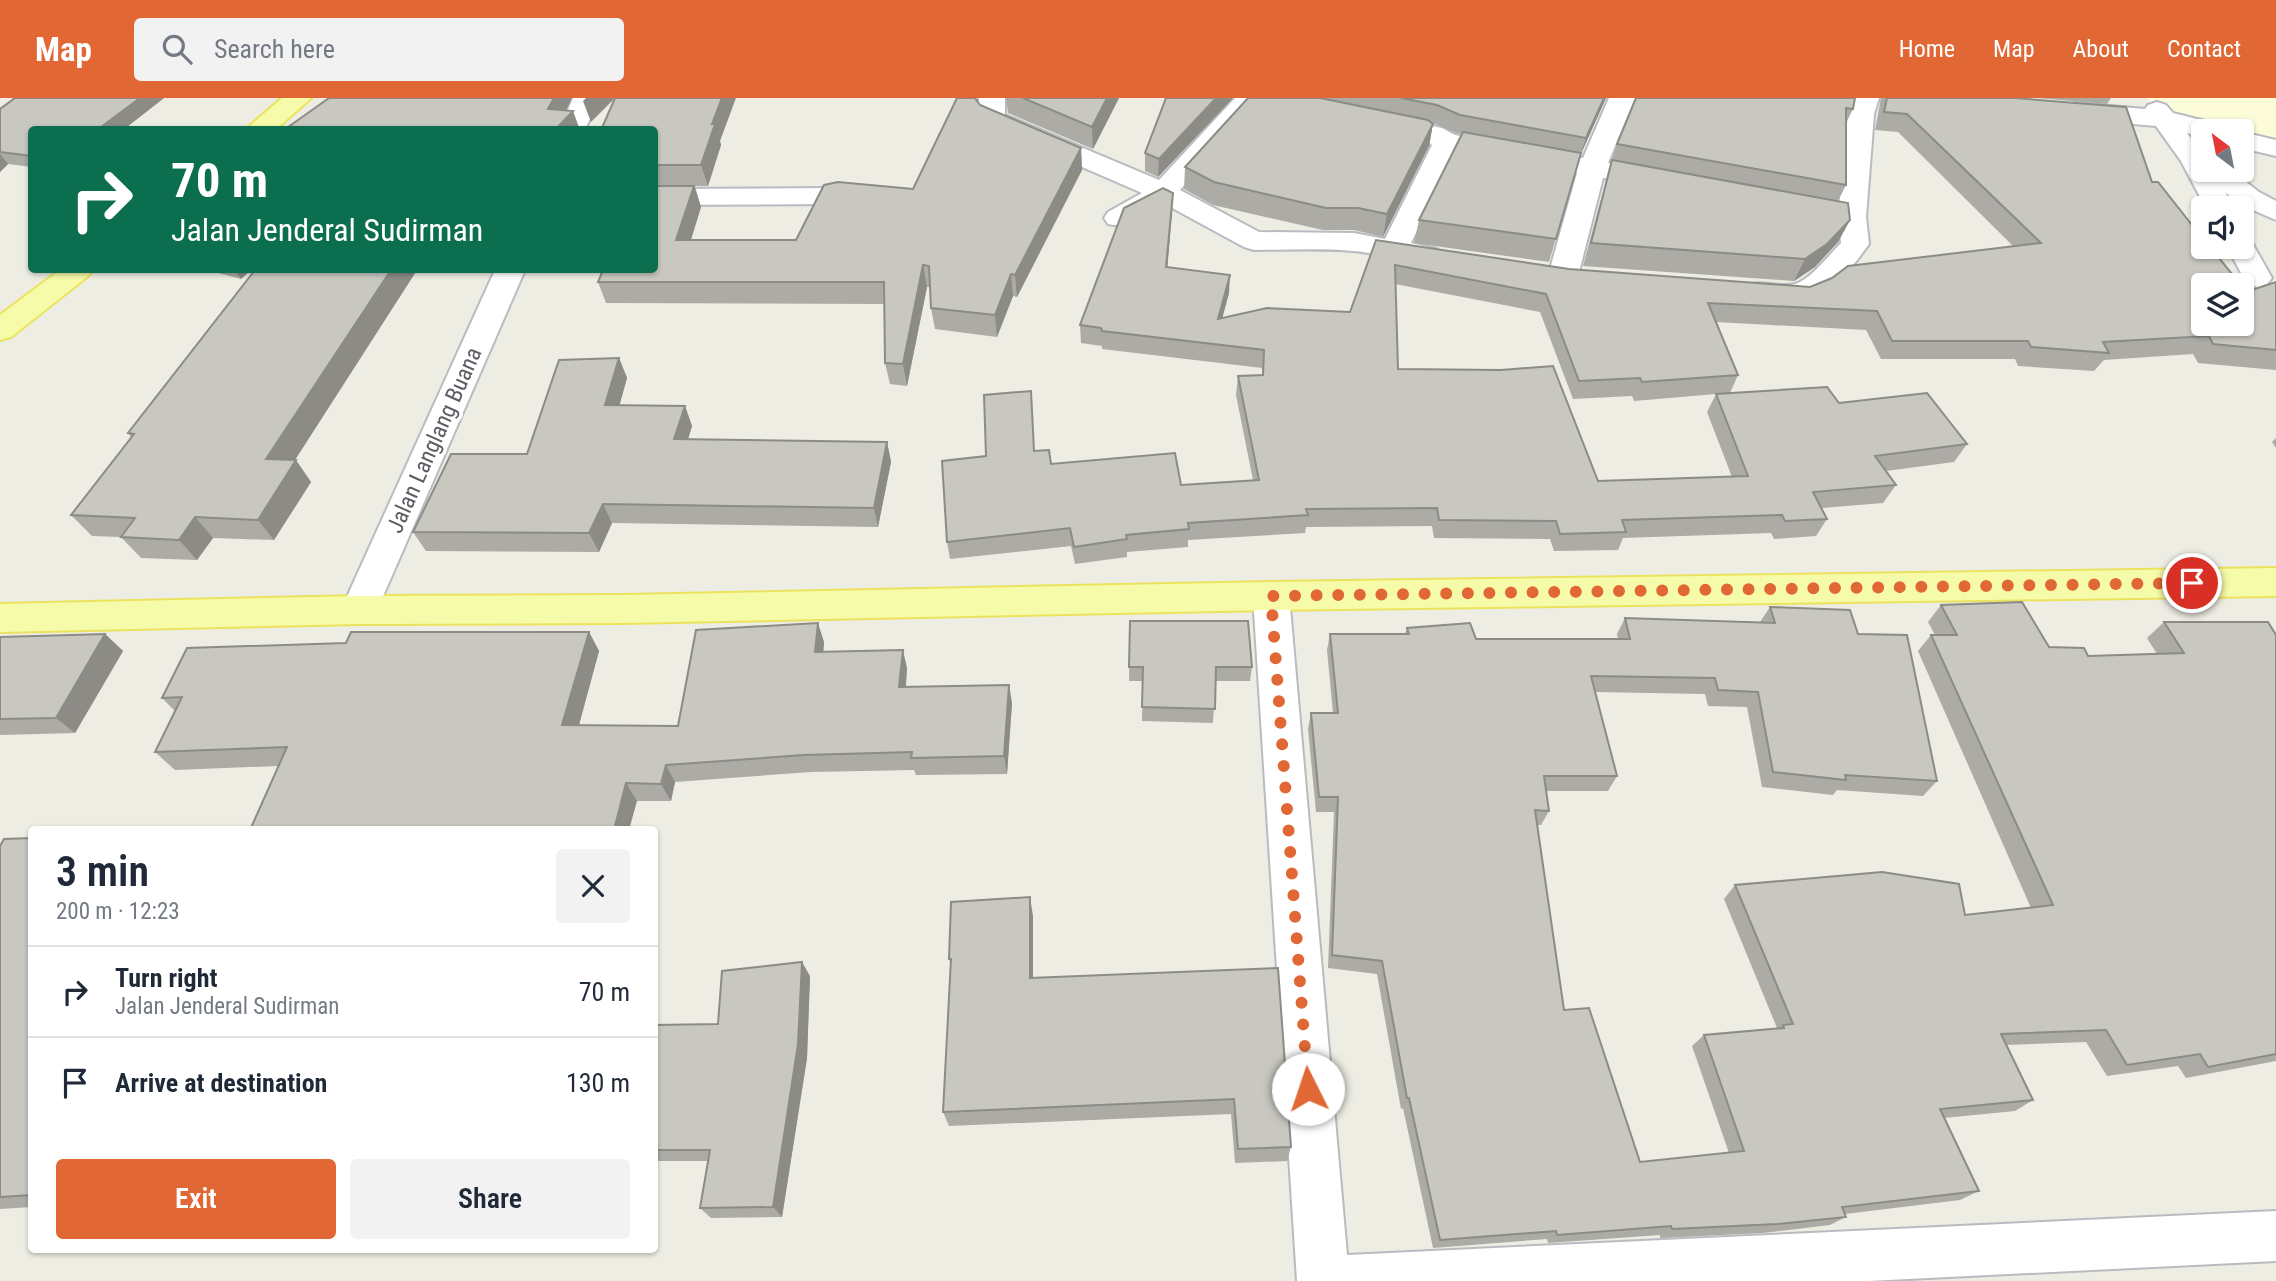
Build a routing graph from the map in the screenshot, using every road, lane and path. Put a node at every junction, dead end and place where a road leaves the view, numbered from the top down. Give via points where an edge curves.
1 (298, 98) edge
2 (586, 98) edge
3 (992, 98) edge
4 (1622, 98) edge
5 (1866, 98) edge
6 (1262, 99) edge
7 (2155, 108) edge
8 (2054, 110) edge
9 (1354, 117) edge
10 (2191, 123) edge
11 (263, 126) edge
12 (574, 126) edge
13 (1447, 142) junction
14 (2254, 143) edge
15 (2276, 148) edge
16 (2191, 150) edge
17 (1592, 168) junction
18 (2227, 182) edge
19 (1682, 184) edge
20 (831, 196) edge
21 (1157, 196) junction
22 (658, 197) edge
23 (1806, 207) edge
24 (2276, 212) edge
25 (1122, 215) edge
26 (1852, 217) junction
27 (1393, 251) junction
28 (1457, 259) edge
29 (2247, 259) edge
30 (74, 273) edge
31 (509, 273) edge
32 (1562, 275) edge
33 (2257, 278) dead end
34 (1731, 289) edge
35 (0, 330) edge
36 (2276, 582) edge
37 (1271, 596) junction
38 (359, 610) junction
39 (0, 618) edge
40 (2276, 1236) edge
41 (1323, 1281) edge
42 (1334, 1281) edge

1 - 11 main road
2 - 12 street
3 - 21 street via 992,118
4 - 17 street
5 - 26 street
6 - 21 street
7 - 8 street
7 - 10 street
7 - 16 street
9 - 13 street via 1433,134
13 - 17 street
13 - 27 street
14 - 15 street
17 - 19 street
17 - 32 street
18 - 24 street
20 - 22 street
21 - 25 street
21 - 27 street via 1255,241 1354,242
23 - 26 street
26 - 34 street via 1855,244 1827,275 1801,294
27 - 28 street
29 - 33 street
30 - 35 main road
31 - 38 street, Jalan Langlang Buana
36 - 37 main road
37 - 38 main road via 623,610
37 - 41 street
38 - 39 main road
40 - 42 street

